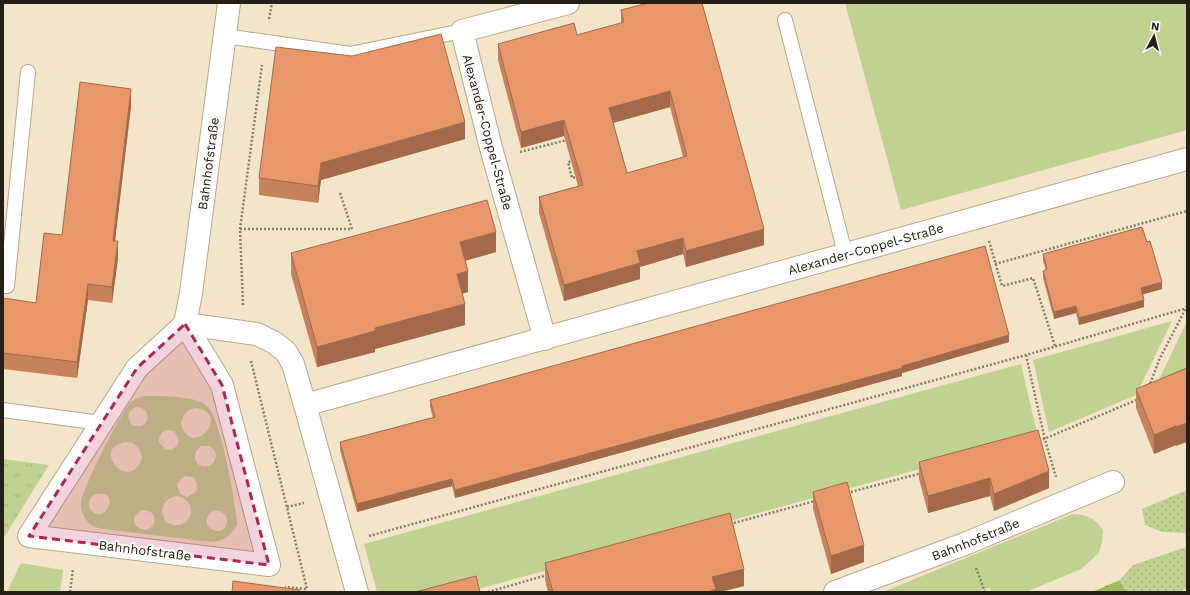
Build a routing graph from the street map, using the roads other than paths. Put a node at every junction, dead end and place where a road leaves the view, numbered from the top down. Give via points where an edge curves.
1 (229, 3) edge
2 (568, 3) edge
3 (785, 20) dead end
4 (462, 31) junction
5 (225, 36) junction
6 (28, 72) dead end
7 (1187, 159) edge
8 (845, 253) junction
9 (3, 286) edge
10 (185, 324) junction
11 (545, 339) junction
12 (305, 405) junction
13 (3, 410) edge
14 (101, 423) junction
15 (1113, 482) dead end
16 (356, 592) edge
17 (835, 592) edge

1 - 5 street, Bahnhofstraße
2 - 4 street
3 - 8 lane
4 - 5 lane via 350,54
4 - 11 street, Alexander-Coppel-Straße via 494,159
5 - 10 street, Bahnhofstraße
6 - 9 lane via 6,286
7 - 8 street, Alexander-Coppel-Straße
8 - 11 street, Alexander-Coppel-Straße
10 - 12 street via 243,331 275,342 286,352 293,364
10 - 14 street, Bahnhofstraße via 137,368
10 - 14 street, Bahnhofstraße via 222,385 269,565 29,536
11 - 12 street, Alexander-Coppel-Straße
12 - 16 street
13 - 14 lane
15 - 17 street, Bahnhofstraße via 967,543

